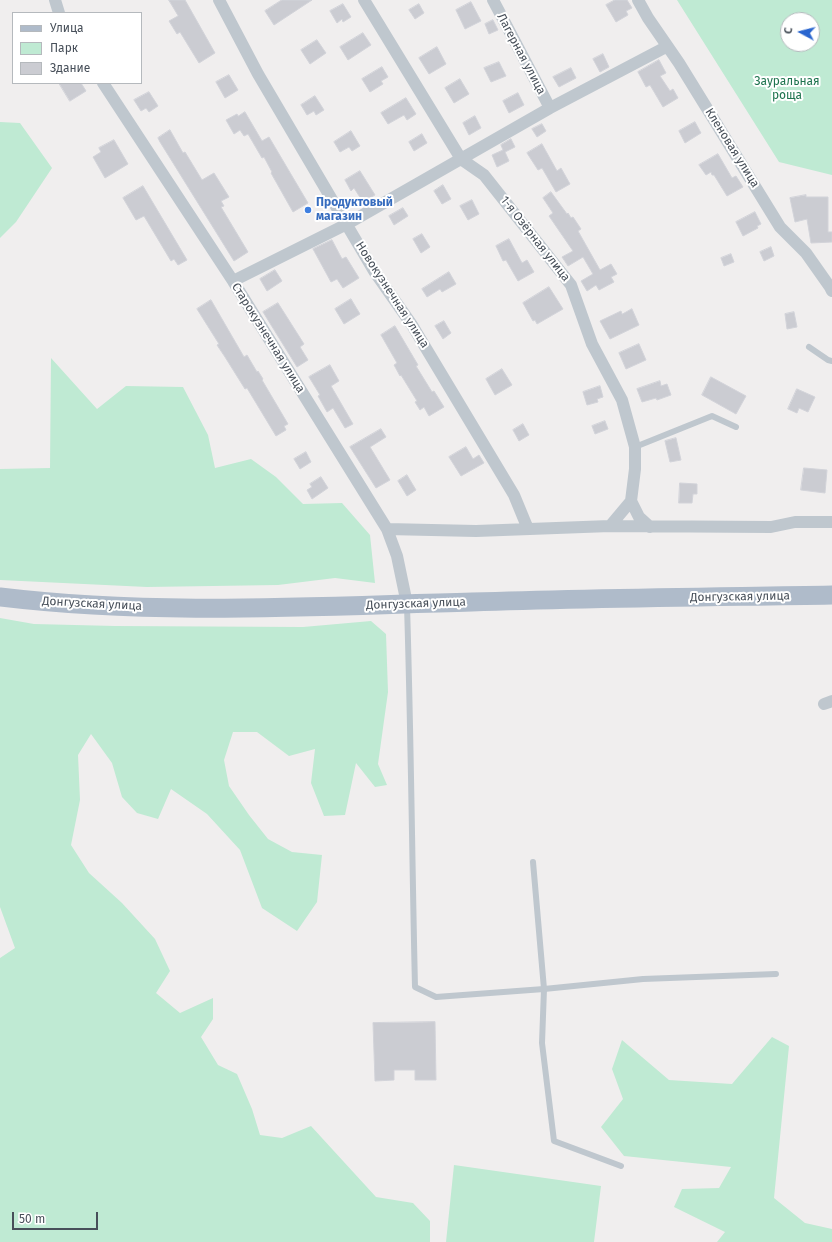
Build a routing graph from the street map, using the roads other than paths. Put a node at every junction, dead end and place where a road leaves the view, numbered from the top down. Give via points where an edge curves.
1 (55, 0) edge
2 (219, 0) edge
3 (364, 0) edge
4 (493, 0) edge
5 (638, 0) edge
6 (59, 12) edge
7 (666, 46) junction
8 (104, 84) edge
9 (550, 108) junction
10 (461, 159) junction
11 (347, 224) junction
12 (233, 281) junction
13 (832, 291) edge
14 (809, 347) dead end
15 (832, 361) edge
16 (736, 427) dead end
17 (635, 447) junction
18 (631, 501) junction
19 (832, 522) edge
20 (610, 526) junction
21 (650, 527) junction
22 (388, 529) junction
23 (528, 529) junction
24 (832, 595) edge
25 (0, 597) edge
26 (407, 604) junction
27 (533, 862) dead end
28 (776, 974) dead end
29 (544, 989) junction
30 (621, 1166) dead end

1 - 6 street
2 - 11 street, Новокузнечная улица via 258,74
3 - 10 street, 1-я Озёрная улица
4 - 9 street, Лагерная улица
5 - 7 street, Кленовая улица
7 - 9 street
7 - 13 street, Кленовая улица via 780,227 806,253
8 - 12 street, Старокузнечная улица
9 - 10 street
10 - 11 street
10 - 17 street, 1-я Озёрная улица via 484,175 571,285 592,344 622,400
11 - 12 street
11 - 23 street, Новокузнечная улица via 374,271 412,325 514,495
12 - 22 street, Старокузнечная улица
14 - 15 lane
16 - 17 lane via 712,416
17 - 18 street, 1-я Озёрная улица
18 - 20 street
18 - 21 street via 639,517
19 - 21 street via 795,522 771,527
20 - 21 street
20 - 23 street
22 - 23 street
22 - 26 street, Старокузнечная улица via 397,556
24 - 26 main road, Донгузская улица
25 - 26 main road, Донгузская улица via 62,604 194,608
26 - 29 lane via 415,987 436,997
27 - 29 lane
28 - 29 lane via 643,979
29 - 30 lane via 542,1043 554,1141

